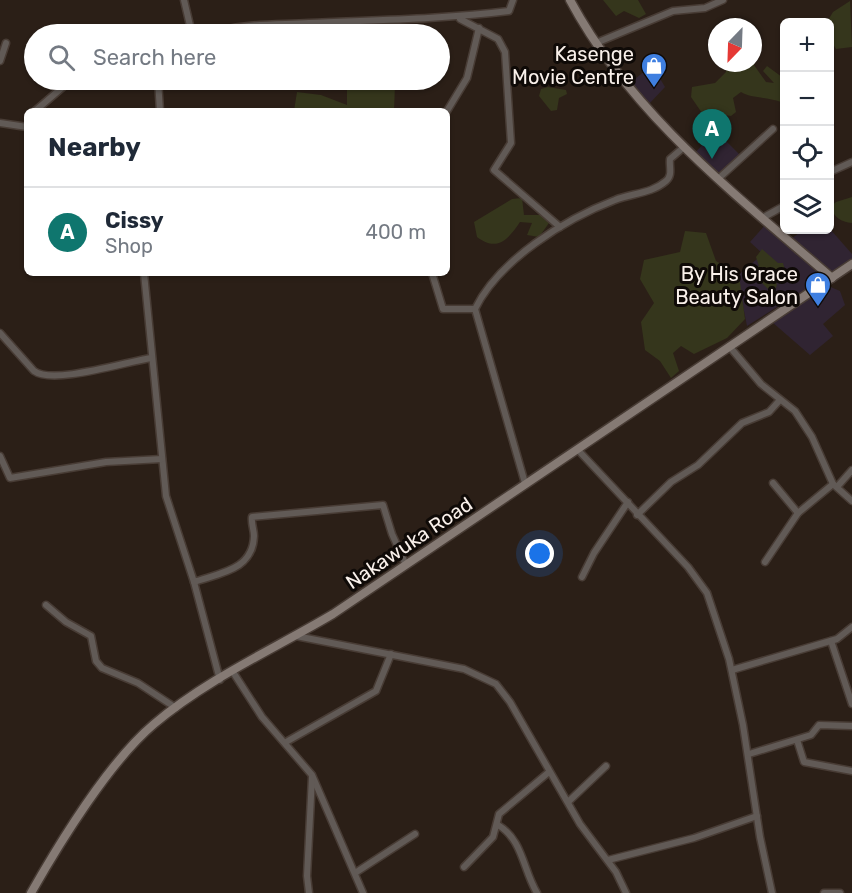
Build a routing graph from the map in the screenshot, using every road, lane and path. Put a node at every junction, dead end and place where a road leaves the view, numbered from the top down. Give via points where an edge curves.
1 (184, 0) edge
2 (513, 0) edge
3 (570, 0) edge
4 (723, 0) edge
5 (458, 18) junction
6 (190, 24) edge
7 (274, 24) edge
8 (479, 28) junction
9 (6, 43) dead end
10 (596, 43) junction
11 (0, 61) edge
12 (60, 90) edge
13 (159, 90) edge
14 (39, 108) edge
15 (160, 108) edge
16 (449, 108) edge
17 (24, 121) edge
18 (0, 123) edge
19 (19, 126) junction
20 (24, 127) edge
21 (773, 129) dead end
22 (684, 147) junction
23 (852, 162) edge
24 (834, 170) edge
25 (718, 179) junction
26 (780, 208) edge
27 (764, 217) junction
28 (560, 227) junction
29 (852, 264) edge
30 (144, 276) edge
31 (433, 276) edge
32 (832, 278) junction
33 (475, 309) junction
34 (0, 333) edge
35 (729, 346) junction
36 (151, 358) junction
37 (779, 401) junction
38 (578, 450) junction
39 (0, 456) edge
40 (162, 459) junction
41 (852, 470) edge
42 (525, 483) junction
43 (773, 483) dead end
44 (835, 486) junction
45 (852, 501) edge
46 (628, 502) junction
47 (798, 513) junction
48 (637, 514) junction
49 (765, 562) dead end
50 (406, 565) junction
51 (582, 577) dead end
52 (194, 582) junction
53 (46, 605) dead end
54 (852, 627) edge
55 (296, 636) junction
56 (831, 641) junction
57 (391, 654) junction
58 (732, 670) junction
59 (233, 672) junction
60 (220, 680) junction
61 (849, 684) edge
62 (852, 704) edge
63 (176, 708) junction
64 (852, 726) edge
65 (796, 740) junction
66 (286, 742) junction
67 (749, 754) junction
68 (606, 766) dead end
69 (852, 771) edge
70 (549, 772) junction
71 (312, 775) junction
72 (568, 802) junction
73 (756, 816) junction
74 (498, 825) junction
75 (416, 834) dead end
76 (608, 860) junction
77 (464, 867) dead end
78 (355, 873) junction
79 (31, 893) edge
80 (309, 893) edge
81 (363, 893) edge
82 (537, 893) edge
83 (626, 893) edge
84 (772, 893) edge
85 (824, 893) edge
86 (840, 893) edge

1 - 6 street
2 - 5 street via 509,11
3 - 10 main road
4 - 10 street via 705,8 678,10
5 - 7 street
5 - 8 street
8 - 16 street via 467,78
8 - 28 street via 498,39 506,52 511,143 494,170
9 - 11 street
10 - 22 main road
12 - 14 street
13 - 15 street
17 - 19 street
18 - 19 street
19 - 20 street
21 - 25 street
22 - 25 main road
22 - 28 street via 670,159 670,175 665,182 642,194 613,201
23 - 24 street
25 - 27 main road
26 - 27 street
27 - 32 main road
28 - 33 street via 497,277
29 - 32 main road, Nakawuka Road
30 - 36 street
31 - 33 street via 443,309
32 - 35 main road, Nakawuka Road
33 - 42 street
34 - 36 street via 41,376 68,376
35 - 37 street
35 - 38 main road, Nakawuka Road
36 - 40 street
37 - 44 street via 786,403 804,423
37 - 48 street via 769,412 742,423
38 - 42 main road, Nakawuka Road
38 - 46 street
39 - 40 street via 10,478 106,462
40 - 52 street via 173,523
41 - 44 street
42 - 50 main road, Nakawuka Road
43 - 47 street
44 - 45 street
44 - 47 street
46 - 48 street
46 - 51 street
47 - 49 street
48 - 58 street via 688,567 707,593
50 - 52 street via 383,505 377,503 252,517 254,536 246,561 237,568
50 - 55 main road, Nakawuka Road
52 - 60 street
53 - 63 street via 91,636 96,661 102,668 138,683
54 - 56 street
55 - 57 street
55 - 59 main road, Nakawuka Road
56 - 58 street
56 - 61 street
57 - 66 street via 376,691
57 - 70 street via 464,669 496,684
58 - 67 street
59 - 60 main road, Nakawuka Road
59 - 66 street via 262,717
60 - 63 main road, Nakawuka Road
61 - 62 street
63 - 79 main road, Nakawuka Road via 142,735 113,769
64 - 65 street via 819,725 811,735
65 - 67 street
65 - 69 street via 804,762
66 - 71 street
67 - 73 street
68 - 72 street
70 - 72 street
70 - 74 street via 499,814
71 - 78 street
71 - 80 street
72 - 76 street
73 - 76 street via 714,832
73 - 84 street
74 - 77 street via 490,840
74 - 82 street via 506,829 520,849
75 - 78 street
76 - 83 street
78 - 81 street
85 - 86 street

